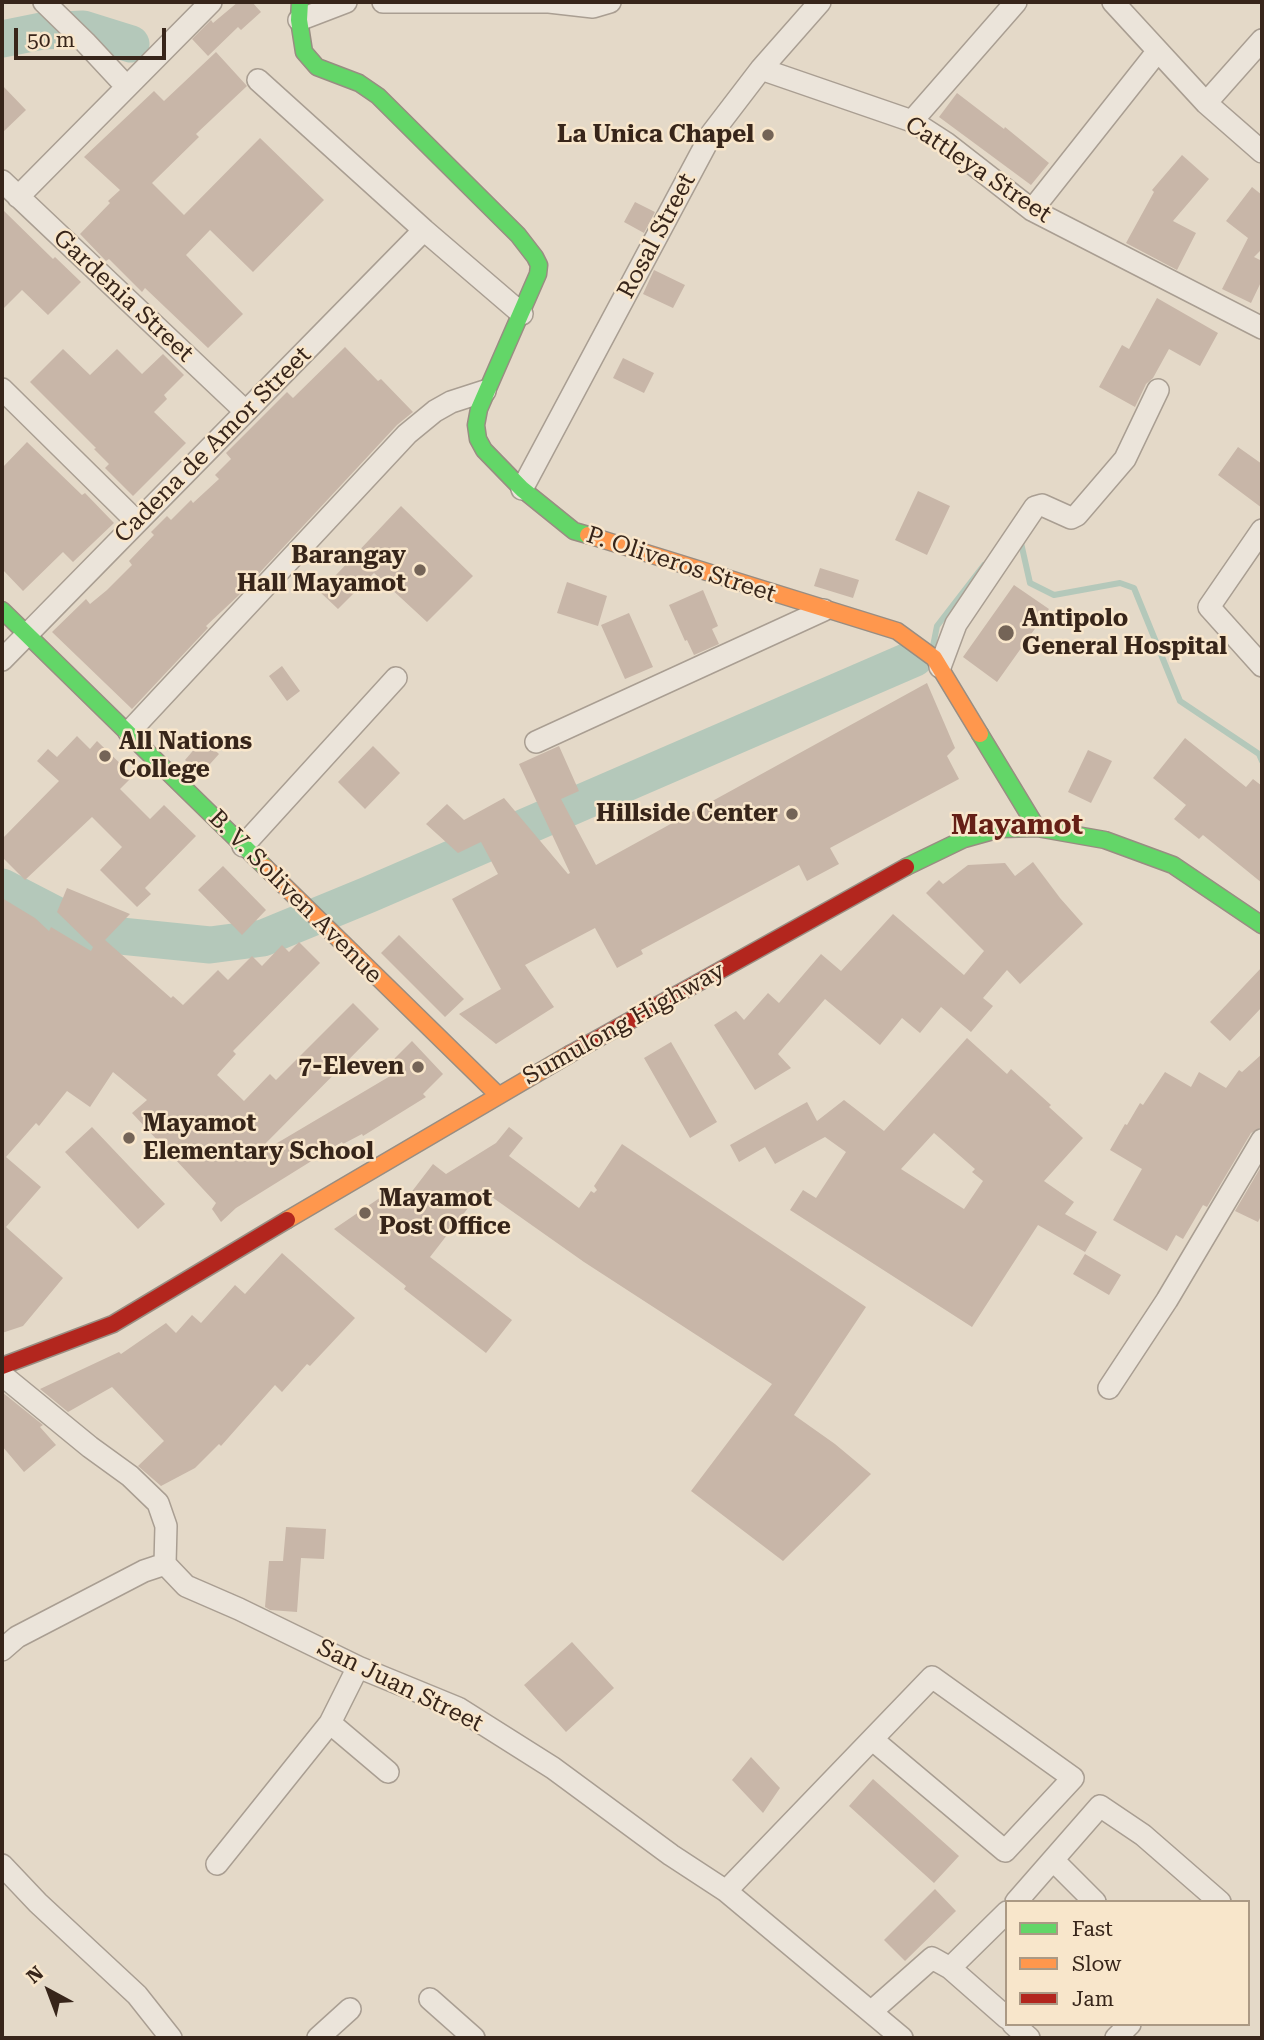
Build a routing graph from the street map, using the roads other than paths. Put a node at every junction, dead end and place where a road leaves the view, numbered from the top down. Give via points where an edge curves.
1 (211, 2) edge
2 (346, 2) edge
3 (383, 2) edge
4 (549, 2) edge
5 (610, 2) edge
6 (820, 2) edge
7 (1016, 2) edge
8 (1113, 2) edge
9 (46, 3) edge
10 (299, 11) edge
11 (1262, 40) edge
12 (1157, 52) junction
13 (761, 69) junction
14 (258, 80) dead end
15 (126, 86) junction
16 (1206, 103) junction
17 (912, 121) junction
18 (1262, 152) edge
19 (2, 181) edge
20 (18, 197) junction
21 (1032, 210) junction
22 (424, 230) junction
23 (522, 314) junction
24 (1262, 328) edge
25 (2, 389) edge
26 (1158, 390) dead end
27 (485, 391) junction
28 (245, 411) junction
29 (522, 489) junction
30 (136, 521) junction
31 (1262, 530) edge
32 (2, 610) edge
33 (824, 610) junction
34 (27, 635) junction
35 (2, 660) edge
36 (937, 662) junction
37 (1262, 666) edge
38 (396, 678) dead end
39 (129, 732) junction
40 (536, 742) dead end
41 (1037, 828) junction
42 (243, 846) junction
43 (1262, 925) edge
44 (498, 1095) junction
45 (1262, 1140) edge
46 (2, 1366) edge
47 (2, 1375) edge
48 (1109, 1388) dead end
49 (164, 1564) junction
50 (2, 1650) edge
51 (358, 1667) junction
52 (330, 1723) junction
53 (873, 1740) junction
54 (388, 1772) dead end
55 (1052, 1860) junction
56 (217, 1864) dead end
57 (2, 1865) edge
58 (726, 1891) junction
59 (1018, 1900) edge
60 (1092, 1900) edge
61 (1218, 1900) edge
62 (1005, 1915) edge
63 (950, 1968) junction
64 (430, 1999) dead end
65 (350, 2009) dead end
66 (872, 2011) junction
67 (1005, 2016) edge
68 (1015, 2026) edge
69 (171, 2038) edge
70 (318, 2038) edge
71 (474, 2038) edge
72 (902, 2038) edge
73 (1029, 2038) edge

1 - 15 street
2 - 10 street
3 - 4 street
4 - 5 street via 593,7
6 - 13 street, Rosal Street
7 - 17 street
8 - 12 street
9 - 15 street
10 - 23 main road, P. Oliveros Street via 304,52 317,66 378,96 535,257 538,274
11 - 16 street
12 - 16 street
12 - 21 street
13 - 17 street, Cattleya Street
13 - 29 street, Rosal Street via 712,132
14 - 22 street
15 - 20 street
16 - 18 street
17 - 21 street, Cattleya Street
19 - 20 street, Gardenia Street
20 - 28 street, Gardenia Street
21 - 24 street, Cattleya Street
22 - 23 street
22 - 28 street, Cadena de Amor Street
23 - 27 main road, P. Oliveros Street
25 - 30 street
26 - 36 street via 1125,459 1077,515 1071,518 1042,505 1035,507 956,624
27 - 29 main road, P. Oliveros Street via 476,425 478,439
27 - 39 street via 451,402 407,434
28 - 30 street, Cadena de Amor Street
29 - 33 main road, P. Oliveros Street via 574,531
30 - 34 street, Cadena de Amor Street
31 - 37 street via 1209,607
32 - 34 main road, B. V. Soliven Avenue
33 - 36 main road, P. Oliveros Street via 897,631
33 - 40 street
34 - 35 street, Cadena de Amor Street
34 - 39 main road, B. V. Soliven Avenue
36 - 41 main road, P. Oliveros Street
38 - 42 street
39 - 42 main road, B. V. Soliven Avenue
41 - 43 main road, Sumulong Highway via 1105,840 1173,865
41 - 44 main road, Sumulong Highway via 1000,829 964,839 892,874
42 - 44 main road, B. V. Soliven Avenue
44 - 46 main road, Sumulong Highway via 113,1324
45 - 48 street
47 - 49 street via 158,1503 166,1526
49 - 50 street via 17,1637
49 - 51 street, San Juan Street via 186,1586
51 - 52 street
51 - 58 street, San Juan Street via 458,1708 553,1768
52 - 54 street
52 - 56 street
53 - 53 street via 1006,1851 1073,1778 932,1677
53 - 58 street
55 - 59 street
55 - 60 street
55 - 61 street via 1100,1806 1143,1835
57 - 69 street via 137,1995
58 - 66 street, San Juan Street
62 - 63 street
63 - 66 street via 932,1958
63 - 67 street
64 - 71 street
65 - 70 street
66 - 72 street, San Juan Street
68 - 73 street

